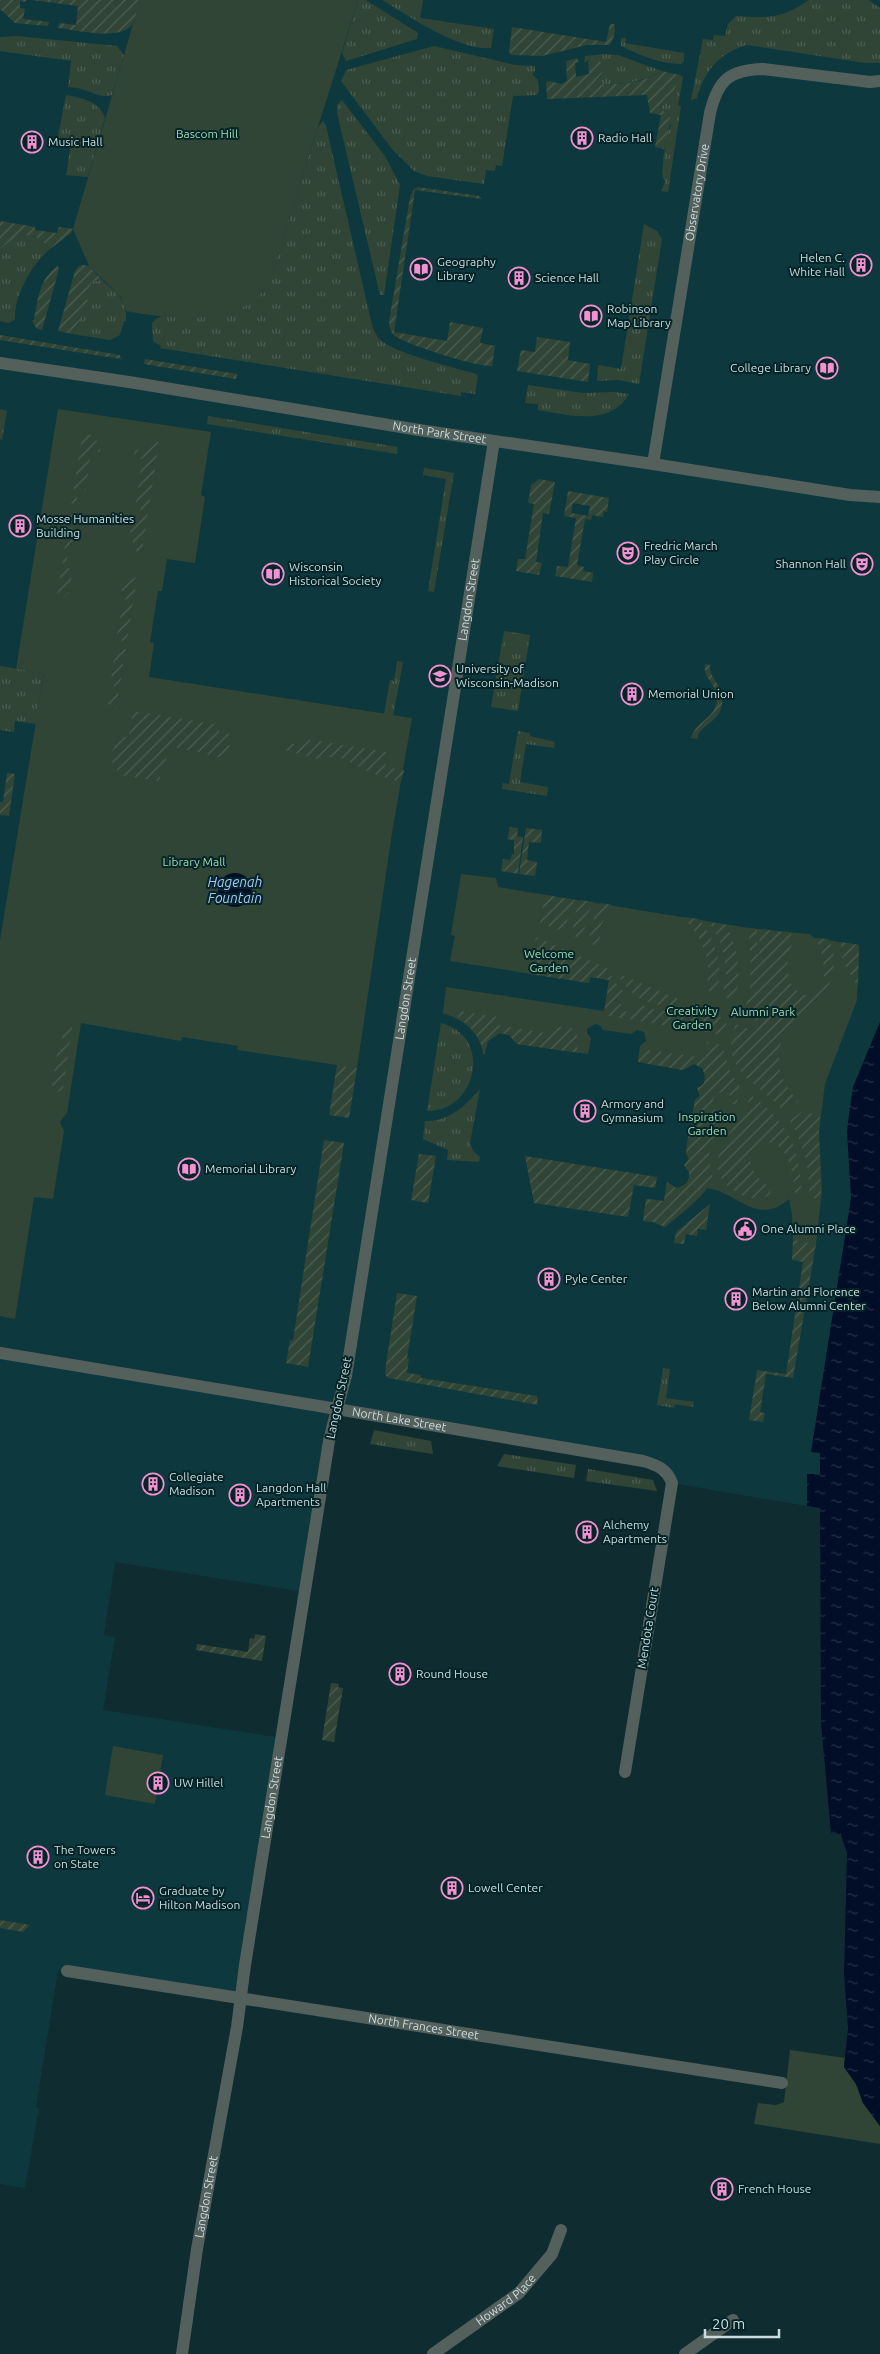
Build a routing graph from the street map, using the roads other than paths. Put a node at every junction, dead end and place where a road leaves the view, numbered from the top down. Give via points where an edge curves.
1 (880, 81) edge
2 (0, 364) edge
3 (494, 441) junction
4 (653, 464) junction
5 (880, 497) edge
6 (0, 1353) edge
7 (337, 1409) junction
8 (672, 1483) joint
9 (625, 1772) dead end
10 (67, 1971) dead end
11 (241, 1998) junction
12 (782, 2083) dead end
13 (561, 2230) dead end
14 (733, 2320) dead end
15 (182, 2354) edge
16 (433, 2354) edge
17 (685, 2354) edge

1 - 4 street, Observatory Drive via 763,69 733,73 720,86 710,113
2 - 3 street, North Park Street
3 - 4 street, North Park Street
3 - 7 street, Langdon Street via 346,1376
4 - 5 street, North Park Street
6 - 7 street, North Lake Street
7 - 8 street, North Lake Street via 643,1461 663,1469
7 - 11 street, Langdon Street via 329,1441
8 - 9 street, Mendota Court
10 - 11 street, North Frances Street
11 - 12 street, North Frances Street
11 - 15 street, Langdon Street via 197,2248
13 - 16 street, Howard Place via 552,2254 519,2293
14 - 17 street

